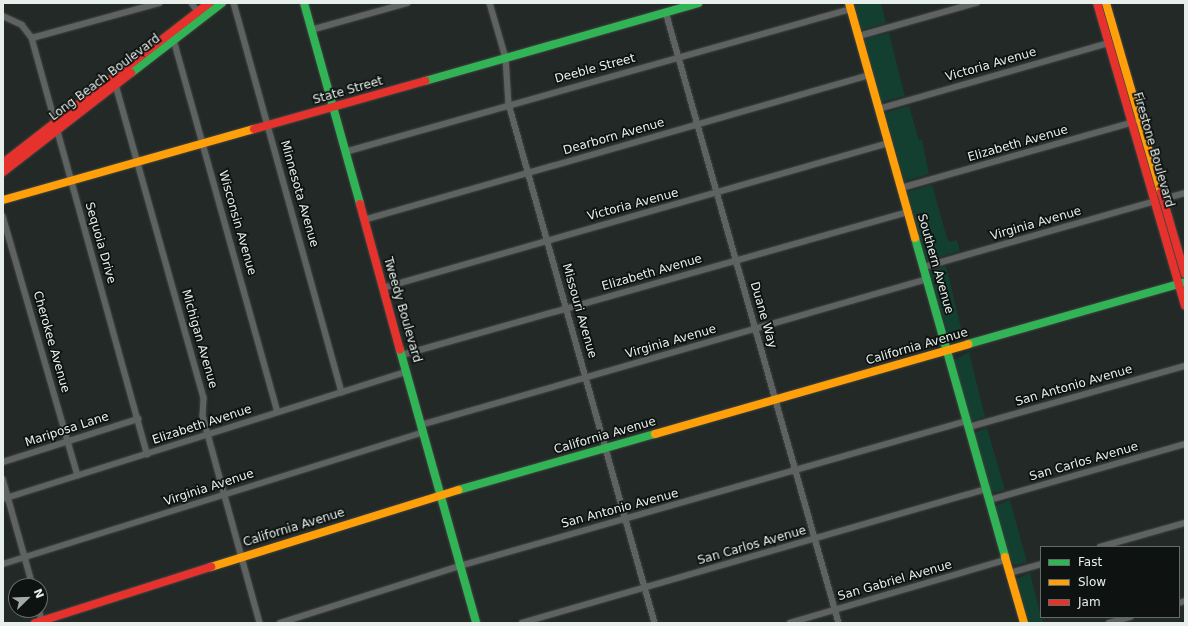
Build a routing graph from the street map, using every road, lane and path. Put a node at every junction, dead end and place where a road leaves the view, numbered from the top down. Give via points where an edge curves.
1 (159, 3) edge
2 (192, 3) edge
3 (209, 3) edge
4 (222, 3) edge
5 (234, 3) edge
6 (304, 3) edge
7 (407, 3) edge
8 (490, 3) edge
9 (698, 3) edge
10 (976, 3) edge
11 (1097, 3) edge
12 (1106, 3) edge
13 (850, 6) edge
14 (198, 12) junction
15 (666, 12) junction
16 (3, 16) edge
17 (189, 19) junction
18 (312, 30) junction
19 (858, 36) junction
20 (32, 38) junction
21 (174, 40) junction
22 (1109, 43) junction
23 (506, 58) junction
24 (679, 58) junction
25 (870, 75) junction
26 (116, 85) junction
27 (509, 104) junction
28 (333, 108) junction
29 (879, 108) junction
30 (1136, 121) junction
31 (697, 124) junction
32 (56, 126) junction
33 (268, 126) junction
34 (888, 143) junction
35 (203, 144) junction
36 (345, 152) junction
37 (138, 162) junction
38 (3, 163) edge
39 (3, 172) edge
40 (528, 172) junction
41 (72, 181) junction
42 (901, 188) junction
43 (717, 193) junction
44 (1185, 193) edge
45 (3, 200) edge
46 (1159, 200) junction
47 (908, 212) junction
48 (3, 216) edge
49 (364, 220) junction
50 (548, 240) junction
51 (736, 260) junction
52 (924, 267) junction
53 (1185, 274) edge
54 (927, 279) junction
55 (1182, 283) edge
56 (383, 288) junction
57 (1185, 305) edge
58 (567, 310) junction
59 (755, 329) junction
60 (947, 350) junction
61 (402, 356) junction
62 (1185, 366) edge
63 (407, 372) junction
64 (586, 378) junction
65 (342, 392) junction
66 (775, 399) junction
67 (278, 412) junction
68 (138, 419) junction
69 (968, 424) junction
70 (422, 428) junction
71 (208, 434) junction
72 (68, 441) junction
73 (1185, 444) edge
74 (606, 448) junction
75 (147, 454) junction
76 (3, 462) edge
77 (796, 471) junction
78 (78, 475) junction
79 (3, 479) edge
80 (987, 489) junction
81 (225, 494) junction
82 (440, 495) junction
83 (6, 498) edge
84 (990, 500) junction
85 (625, 519) junction
86 (1185, 523) edge
87 (815, 540) junction
88 (1104, 546) edge
89 (242, 557) junction
90 (25, 558) junction
91 (1006, 560) junction
92 (3, 564) edge
93 (1040, 564) edge
94 (460, 566) junction
95 (1010, 573) junction
96 (31, 578) edge
97 (645, 587) junction
98 (835, 610) junction
99 (1126, 618) edge
100 (40, 622) edge
101 (260, 623) edge
102 (280, 623) edge
103 (476, 623) edge
104 (522, 623) edge
105 (655, 623) edge
106 (790, 623) edge
107 (838, 623) edge
108 (1024, 623) edge
109 (1109, 623) edge

1 - 20 street
2 - 14 street
3 - 14 main road, Long Beach Boulevard
4 - 21 main road, Long Beach Boulevard
5 - 33 street, Minnesota Avenue
6 - 18 main road, Tweedy Boulevard
7 - 18 street
8 - 23 street, Missouri Avenue
9 - 15 main road, State Street
10 - 19 street
11 - 22 main road, Firestone Boulevard
12 - 30 main road, Firestone Boulevard
13 - 19 main road, Southern Avenue
13 - 24 street, Deeble Street
14 - 17 main road, Long Beach Boulevard
15 - 23 main road, State Street
15 - 24 street, Duane Way
16 - 20 street via 22,25
17 - 21 main road
17 - 32 main road, Long Beach Boulevard
18 - 28 main road, Tweedy Boulevard
19 - 25 main road, Southern Avenue
20 - 32 street, Sequoia Drive
21 - 26 main road, Long Beach Boulevard
21 - 35 street, Wisconsin Avenue
22 - 29 street, Victoria Avenue
22 - 30 main road, Firestone Boulevard
23 - 27 street, Missouri Avenue
23 - 28 main road, State Street
24 - 27 street, Deeble Street
24 - 31 street, Duane Way
25 - 29 main road, Southern Avenue
25 - 31 street, Dearborn Avenue
26 - 32 main road, Long Beach Boulevard
26 - 37 street, Michigan Avenue
27 - 36 street, Deeble Street
27 - 40 street, Missouri Avenue
28 - 33 main road, State Street
28 - 36 main road, Tweedy Boulevard
29 - 34 main road, Southern Avenue
30 - 42 street, Elizabeth Avenue
30 - 46 main road, Firestone Boulevard
31 - 40 street, Dearborn Avenue
31 - 43 street, Duane Way
32 - 38 main road, Long Beach Boulevard
32 - 39 main road, Long Beach Boulevard
32 - 41 street, Sequoia Drive
33 - 35 main road, State Street
33 - 65 street, Minnesota Avenue
34 - 42 main road, Southern Avenue
34 - 43 street, Victoria Avenue
35 - 37 main road, State Street
35 - 67 street, Wisconsin Avenue
36 - 49 main road, Tweedy Boulevard
37 - 41 main road, State Street
37 - 71 street, Michigan Avenue via 204,398 203,416
40 - 49 street, Dearborn Avenue
40 - 50 street, Missouri Avenue
41 - 45 main road, State Street
41 - 68 street, Sequoia Drive
42 - 47 main road, Southern Avenue
43 - 50 street, Victoria Avenue
43 - 51 street, Duane Way
44 - 46 street, Virginia Avenue
46 - 52 street, Virginia Avenue
46 - 53 main road, Firestone Boulevard
46 - 55 main road, Firestone Boulevard
47 - 51 street, Elizabeth Avenue
47 - 52 main road, Southern Avenue
48 - 72 street, Cherokee Avenue
49 - 56 main road, Tweedy Boulevard
50 - 56 street, Victoria Avenue
50 - 58 street, Missouri Avenue
51 - 58 street, Elizabeth Avenue
51 - 59 street, Duane Way
52 - 54 main road, Southern Avenue
54 - 59 street, Virginia Avenue
54 - 60 main road, Southern Avenue
55 - 57 main road, Firestone Boulevard
55 - 60 main road, California Avenue
56 - 61 main road, Tweedy Boulevard
58 - 61 street, Elizabeth Avenue
58 - 64 street, Missouri Avenue
59 - 64 street, Virginia Avenue
59 - 66 street, Duane Way
60 - 66 main road, California Avenue
60 - 69 main road, Southern Avenue
61 - 63 main road, Tweedy Boulevard
62 - 69 street, San Antonio Avenue
63 - 65 street, Elizabeth Avenue
63 - 70 main road, Tweedy Boulevard
64 - 70 street, Virginia Avenue
64 - 74 street, Missouri Avenue
65 - 67 street, Elizabeth Avenue
66 - 74 main road, California Avenue
66 - 77 street, Duane Way
67 - 71 street, Elizabeth Avenue
68 - 72 street, Mariposa Lane
68 - 75 street, Sequoia Drive
69 - 77 street, San Antonio Avenue
69 - 80 main road, Southern Avenue
70 - 81 street, Virginia Avenue
70 - 82 main road, Tweedy Boulevard
71 - 75 street, Elizabeth Avenue
71 - 81 street, Michigan Avenue
72 - 76 street, Mariposa Lane
72 - 78 street, Cherokee Avenue
73 - 84 street, San Carlos Avenue
74 - 82 main road, California Avenue
74 - 85 street, Missouri Avenue
75 - 78 street, Elizabeth Avenue
77 - 85 street, San Antonio Avenue
77 - 87 street, Duane Way
78 - 83 street, Elizabeth Avenue
79 - 83 street
80 - 84 main road, Southern Avenue
80 - 87 street, San Carlos Avenue
81 - 89 street, Michigan Avenue
81 - 90 street, Virginia Avenue
82 - 89 main road, California Avenue
82 - 94 main road, Tweedy Boulevard
83 - 90 street
84 - 91 main road, Southern Avenue
85 - 94 street, San Antonio Avenue
85 - 97 street, Missouri Avenue
86 - 88 street
87 - 97 street, San Carlos Avenue
87 - 98 street, Duane Way
89 - 100 main road, California Avenue
89 - 101 street, Michigan Avenue
90 - 92 street, Virginia Avenue
90 - 96 street
91 - 95 main road, Southern Avenue
91 - 98 street, San Gabriel Avenue
93 - 95 street
94 - 102 street, San Antonio Avenue
94 - 103 main road, Tweedy Boulevard
95 - 108 main road, Southern Avenue
97 - 104 street, San Carlos Avenue
97 - 105 street, Missouri Avenue
98 - 106 street, San Gabriel Avenue
98 - 107 street, Duane Way
99 - 109 street

